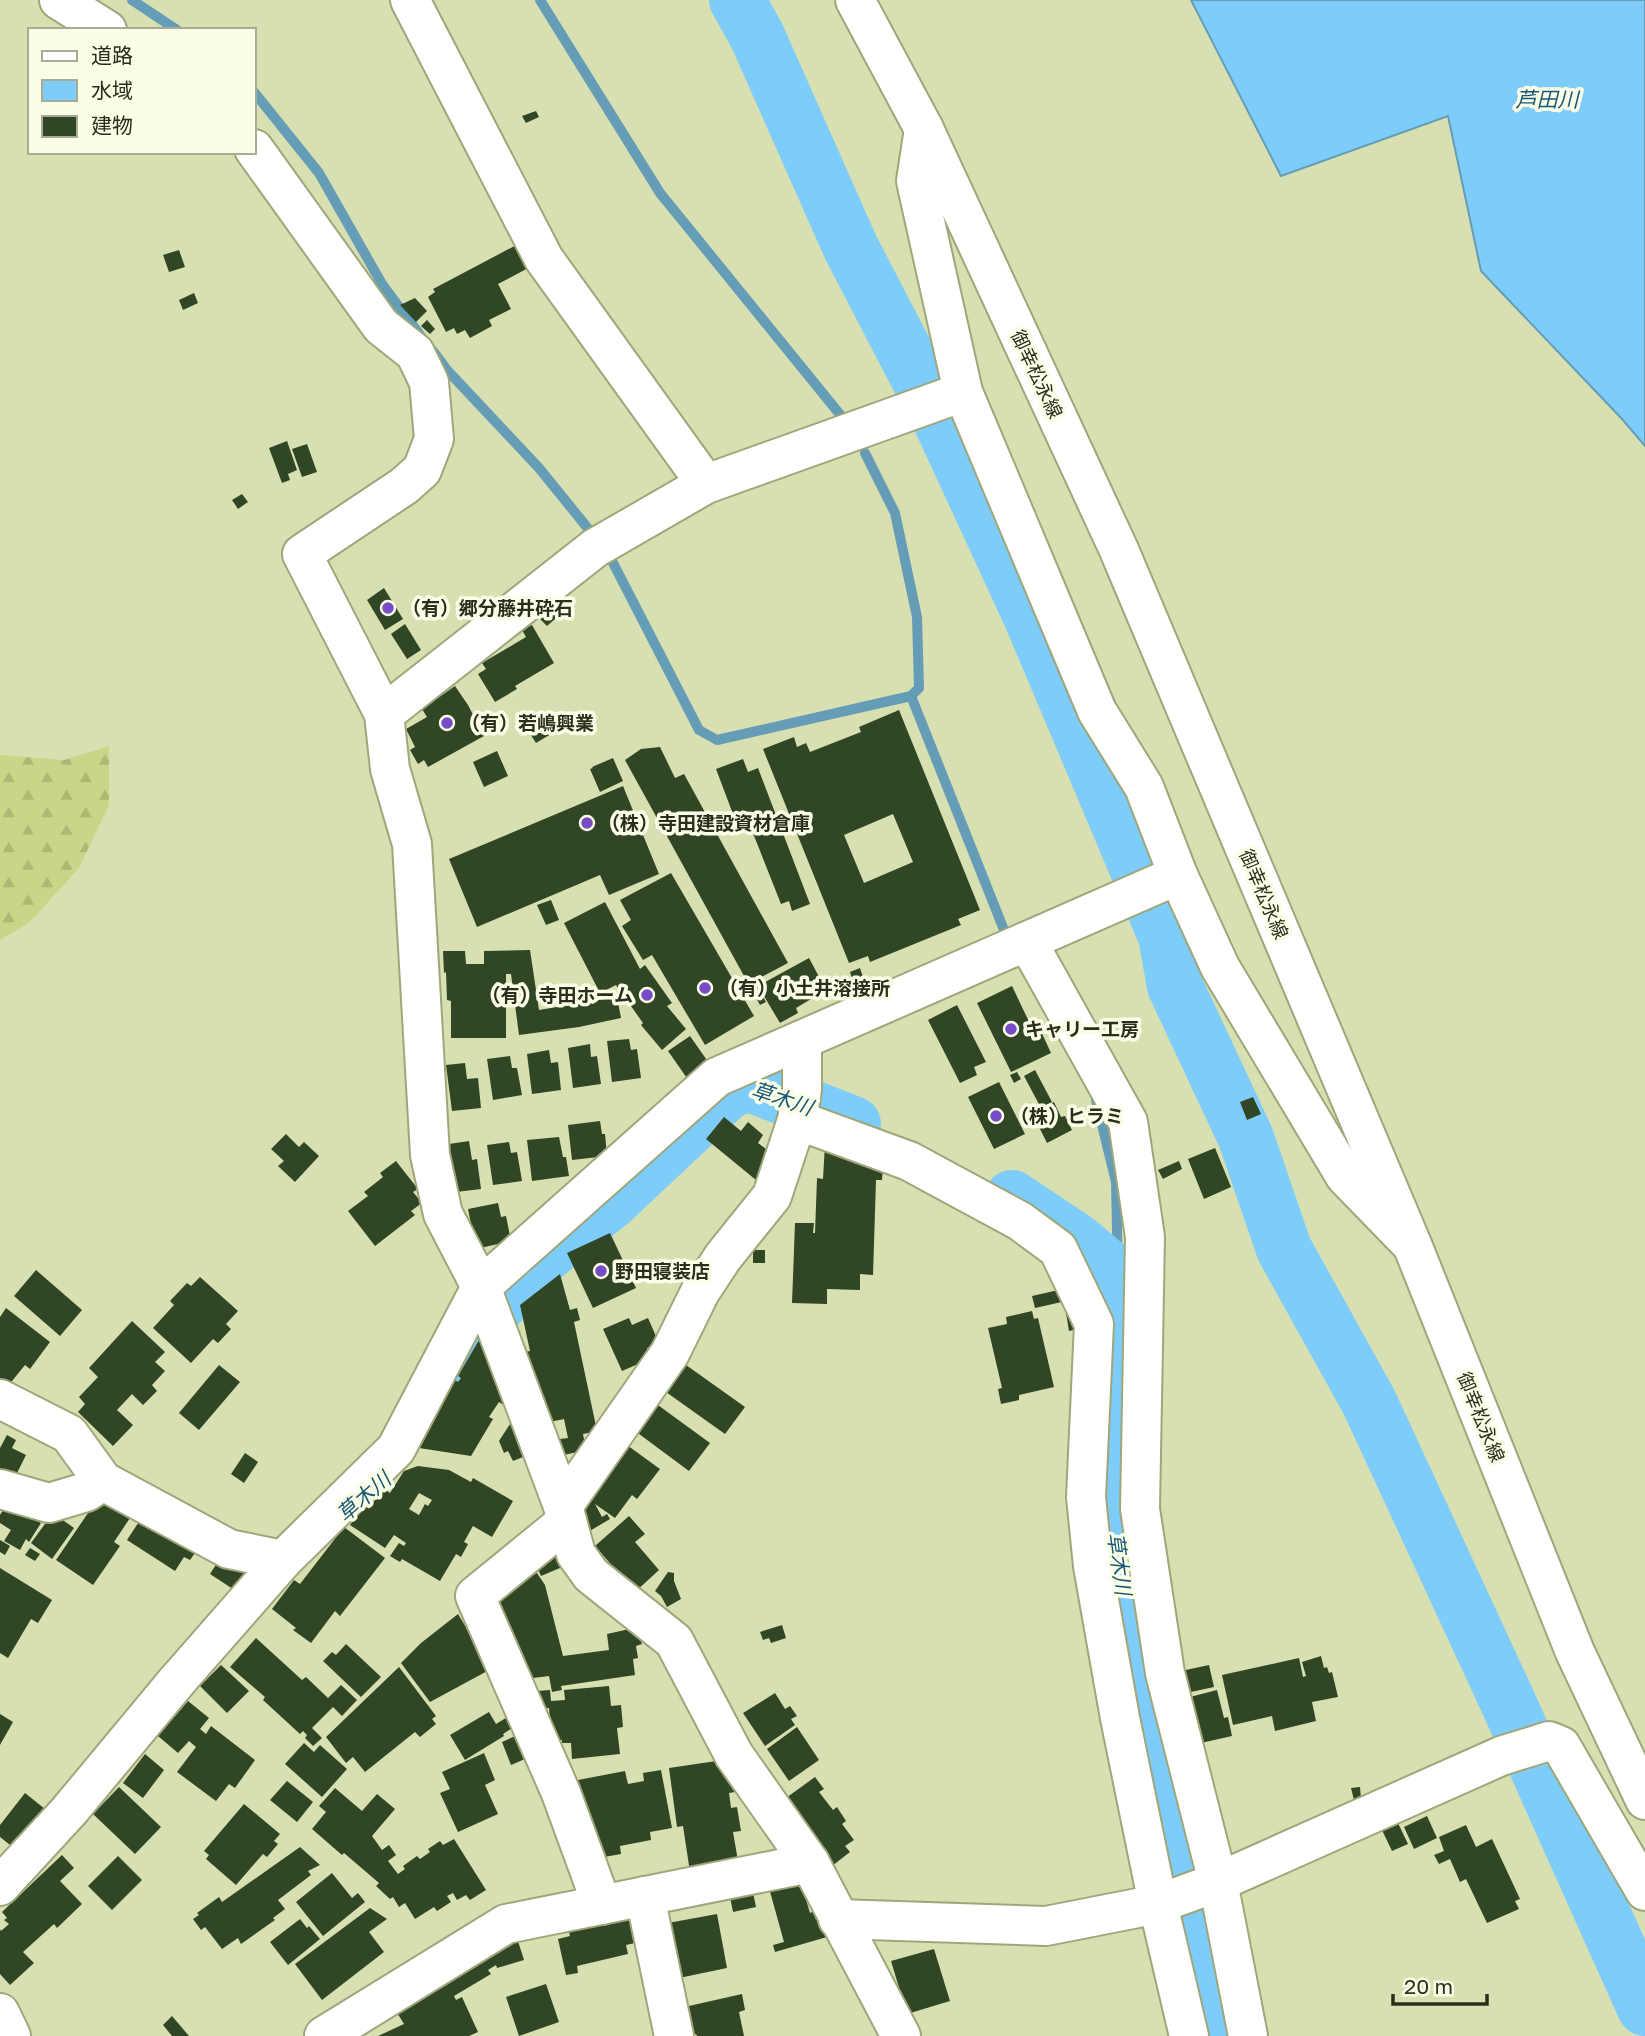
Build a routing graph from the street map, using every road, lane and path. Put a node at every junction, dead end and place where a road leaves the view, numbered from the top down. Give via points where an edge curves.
1 (59, 0) edge
2 (410, 0) edge
3 (855, 0) edge
4 (104, 28) edge
5 (924, 129) junction
6 (256, 152) edge
7 (940, 400) junction
8 (706, 484) junction
9 (384, 714) junction
10 (1156, 885) junction
11 (1016, 946) junction
12 (802, 1040) junction
13 (799, 1106) junction
14 (1413, 1247) junction
15 (487, 1306) junction
16 (0, 1399) edge
17 (103, 1481) junction
18 (0, 1489) edge
19 (565, 1513) junction
20 (283, 1560) junction
21 (1645, 1800) edge
22 (810, 1863) junction
23 (6, 1867) edge
24 (1645, 1891) edge
25 (1189, 1893) junction
26 (645, 1896) junction
27 (602, 1905) junction
28 (838, 1919) junction
29 (0, 2013) edge
30 (11, 2036) edge
31 (324, 2036) edge
32 (674, 2036) edge
33 (901, 2036) edge
34 (1189, 2036) edge
35 (1248, 2036) edge

1 - 4 street
2 - 8 street via 544,259
3 - 5 street, 御幸松永線
5 - 7 street via 916,181
5 - 14 street, 御幸松永線 via 1119,550
6 - 9 street via 381,326 415,354 429,382 434,439 422,470 302,554
7 - 8 street
7 - 10 street via 1097,710 1144,787
8 - 9 street via 594,548
9 - 15 street via 390,769 412,844 430,1155 443,1213
10 - 11 street
10 - 14 street via 1220,967 1345,1175
11 - 12 street
11 - 25 street via 1128,1122 1145,1237 1140,1509 1165,1673
12 - 13 street
12 - 15 street via 717,1077
13 - 19 street via 772,1196 700,1292 670,1353
13 - 25 street via 1020,1221 1058,1249 1094,1324 1086,1497 1093,1566 1120,1718
14 - 21 street, 御幸松永線 via 1575,1652
15 - 19 street
15 - 20 street via 396,1449
16 - 17 street via 69,1434
17 - 18 street via 86,1492 49,1503
17 - 20 street via 229,1549
19 - 22 street via 576,1554 591,1575 674,1641 734,1755
19 - 27 street via 475,1596 561,1793
20 - 23 street via 69,1811
22 - 26 street
22 - 28 street
24 - 25 street via 1561,1746 1549,1741 1501,1756
25 - 28 street via 1046,1926
25 - 34 street
25 - 35 street
26 - 27 street
26 - 32 street
27 - 31 street via 506,1924
28 - 33 street
29 - 30 street

